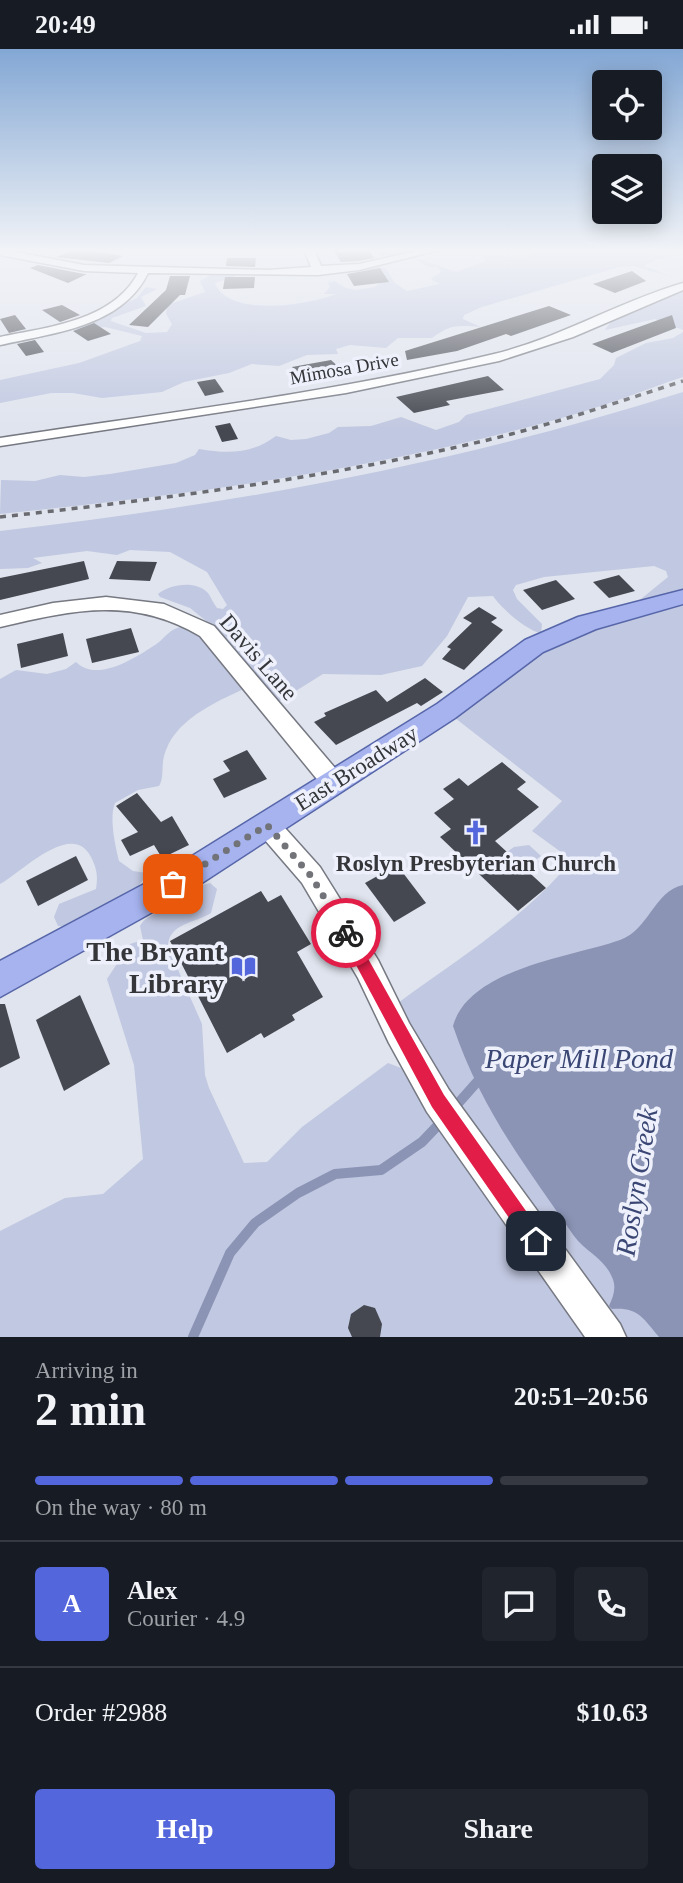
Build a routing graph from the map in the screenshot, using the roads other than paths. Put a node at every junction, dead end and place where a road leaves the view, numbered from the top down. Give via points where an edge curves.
1 (108, 309) edge
2 (628, 309) edge
3 (0, 341) edge
4 (0, 442) edge
5 (683, 597) edge
6 (0, 621) edge
7 (334, 782) junction
8 (267, 825) junction
9 (0, 980) edge
10 (607, 1337) edge

1 - 3 street via 68,325
2 - 4 street, Mimosa Drive via 499,357 346,389
5 - 7 main road, East Broadway via 587,623 543,642
6 - 7 street, Davis Lane via 116,601 143,603 188,618 207,631
7 - 8 main road, East Broadway
8 - 9 main road, East Broadway via 173,884
8 - 10 street via 311,876 472,1153

